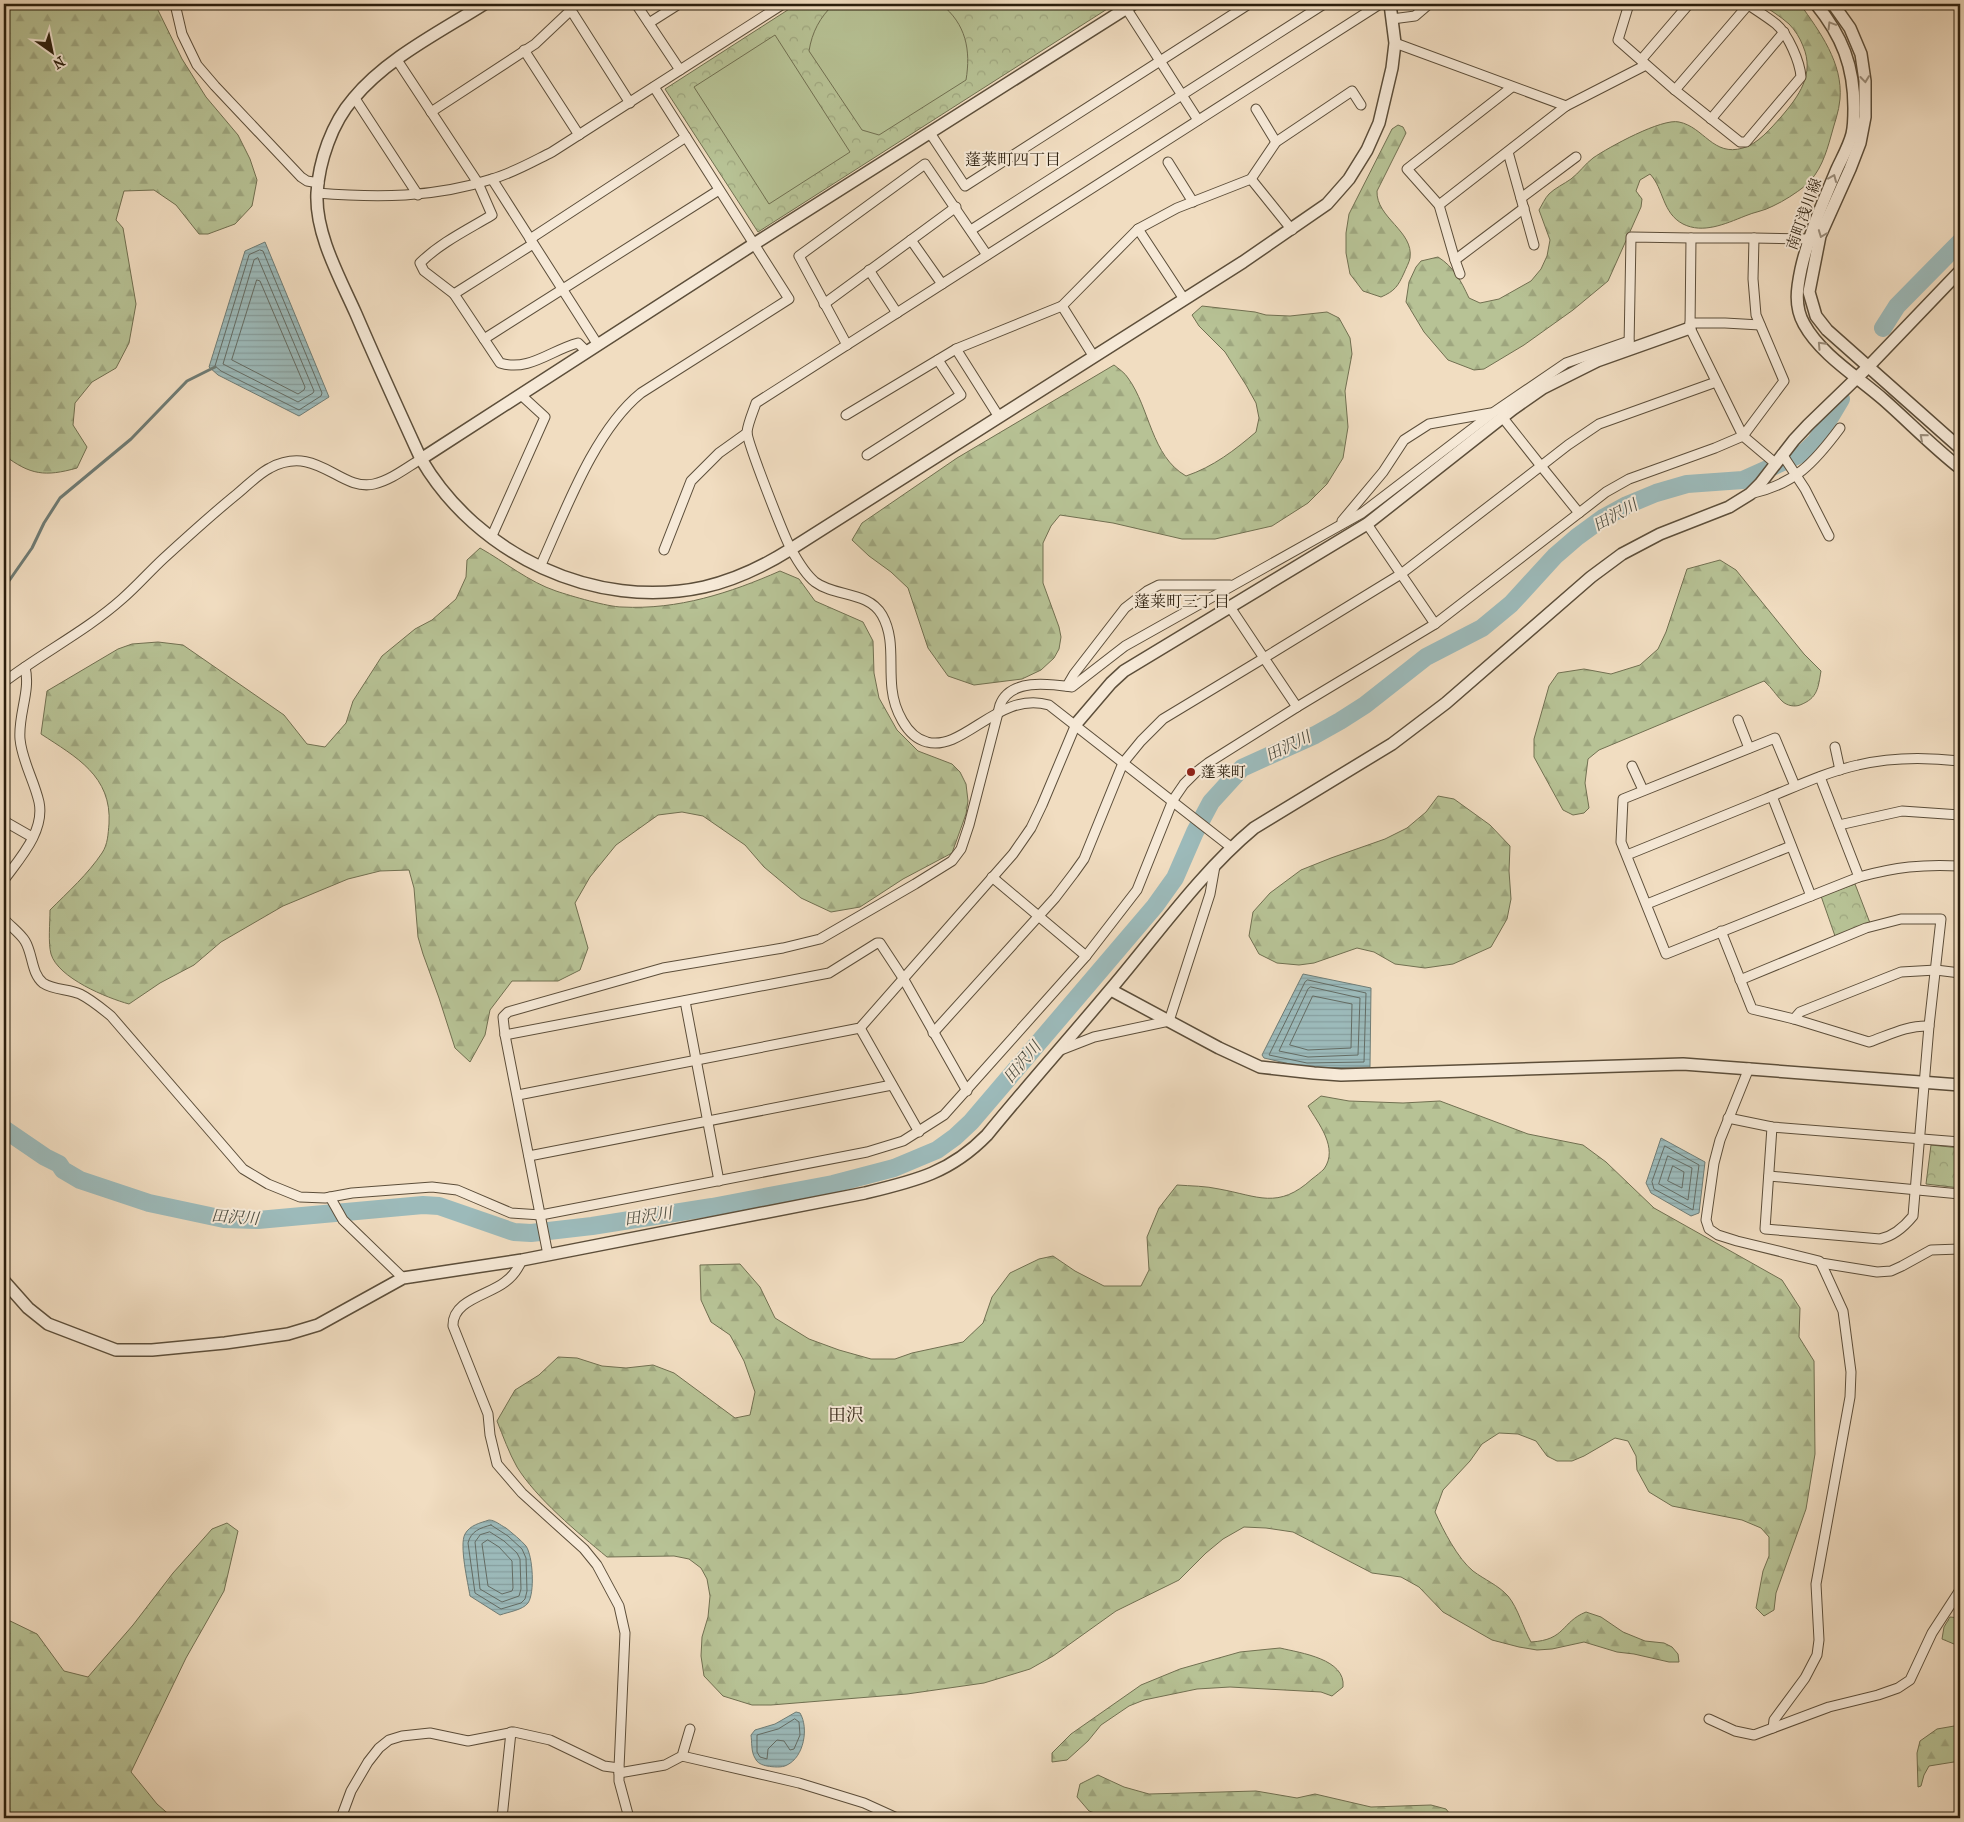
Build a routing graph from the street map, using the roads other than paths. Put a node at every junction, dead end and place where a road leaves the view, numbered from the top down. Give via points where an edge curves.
1 (175, 4) edge
2 (484, 4) edge
3 (636, 4) edge
4 (679, 4) edge
5 (783, 4) edge
6 (1249, 4) edge
7 (1324, 4) edge
8 (1380, 4) edge
9 (1390, 4) edge
10 (1429, 4) edge
11 (1629, 4) edge
12 (1689, 4) edge
13 (1747, 4) edge
14 (1816, 4) edge
15 (1833, 4) edge
16 (1130, 6) edge
17 (569, 7) edge
18 (1392, 19) junction
19 (649, 23) junction
20 (1784, 32) junction
21 (1395, 43) junction
22 (524, 50) junction
23 (397, 60) junction
24 (1160, 61) junction
25 (1643, 62) junction
26 (680, 70) junction
27 (1512, 87) junction
28 (654, 88) junction
29 (1675, 90) junction
30 (1182, 96) junction
31 (354, 97) junction
32 (630, 103) junction
33 (1361, 105) dead end
34 (1566, 106) junction
35 (1256, 109) dead end
36 (431, 112) junction
37 (1712, 119) junction
38 (1198, 120) junction
39 (930, 133) junction
40 (579, 135) junction
41 (686, 137) junction
42 (1276, 142) junction
43 (1508, 152) junction
44 (1576, 157) dead end
45 (1168, 162) dead end
46 (492, 179) junction
47 (1251, 179) junction
48 (478, 183) junction
49 (318, 188) junction
50 (719, 190) junction
51 (418, 195) junction
52 (1521, 198) junction
53 (1193, 202) junction
54 (1439, 205) junction
55 (956, 207) junction
56 (1524, 208) junction
57 (1138, 229) junction
58 (971, 230) junction
59 (1292, 230) junction
60 (1691, 238) junction
61 (1754, 238) junction
62 (1808, 239) junction
63 (911, 240) junction
64 (531, 242) junction
65 (754, 244) junction
66 (1534, 245) dead end
67 (987, 255) junction
68 (1455, 260) junction
69 (869, 270) junction
70 (1960, 271) edge
71 (1460, 274) dead end
72 (942, 284) junction
73 (562, 290) junction
74 (454, 294) junction
75 (1184, 299) junction
76 (824, 304) junction
77 (1062, 306) junction
78 (897, 313) junction
79 (1690, 325) junction
80 (1760, 325) junction
81 (484, 339) junction
82 (598, 345) junction
83 (847, 345) junction
84 (1629, 345) junction
85 (956, 349) junction
86 (587, 352) junction
87 (1094, 356) junction
88 (938, 360) junction
89 (1868, 367) junction
90 (1857, 378) junction
91 (1716, 382) junction
92 (521, 395) junction
93 (846, 415) dead end
94 (1498, 415) junction
95 (999, 417) junction
96 (1840, 428) dead end
97 (747, 433) junction
98 (1743, 436) junction
99 (1960, 448) edge
100 (867, 455) dead end
101 (421, 459) junction
102 (1779, 459) junction
103 (1541, 466) junction
104 (1960, 468) edge
105 (1797, 476) junction
106 (1750, 494) junction
107 (1579, 513) junction
108 (1367, 524) junction
109 (1339, 525) junction
110 (1829, 536) dead end
111 (491, 538) junction
112 (791, 549) junction
113 (664, 550) dead end
114 (540, 567) junction
115 (1401, 574) junction
116 (1232, 585) junction
117 (1230, 607) junction
118 (1435, 624) junction
119 (1264, 658) junction
120 (25, 667) junction
121 (4, 682) edge
122 (1067, 686) junction
123 (1297, 707) junction
124 (998, 713) junction
125 (1738, 720) dead end
126 (1076, 724) junction
127 (1835, 747) dead end
128 (1749, 748) junction
129 (1960, 761) edge
130 (1123, 763) junction
131 (1632, 766) dead end
132 (1840, 770) junction
133 (1820, 777) junction
134 (1795, 786) junction
135 (1644, 790) junction
136 (1772, 796) junction
137 (1173, 800) junction
138 (1960, 815) edge
139 (4, 821) edge
140 (1839, 825) junction
141 (32, 837) junction
142 (1791, 846) junction
143 (1232, 848) junction
144 (1627, 855) junction
145 (1215, 866) junction
146 (1960, 866) edge
147 (992, 877) junction
148 (1859, 877) junction
149 (4, 880) edge
150 (1811, 896) junction
151 (1647, 904) junction
152 (1038, 915) junction
153 (4, 919) edge
154 (1721, 931) junction
155 (1086, 956) junction
156 (1936, 970) junction
157 (1960, 973) edge
158 (903, 978) junction
159 (1740, 980) junction
160 (1111, 990) junction
161 (685, 1002) junction
162 (1794, 1019) junction
163 (1169, 1021) junction
164 (1929, 1026) junction
165 (860, 1028) junction
166 (934, 1034) junction
167 (505, 1035) junction
168 (1057, 1051) junction
169 (696, 1061) junction
170 (1749, 1068) junction
171 (1925, 1083) junction
172 (892, 1085) junction
173 (1960, 1085) edge
174 (967, 1091) junction
175 (518, 1095) junction
176 (1728, 1118) junction
177 (707, 1120) junction
178 (1772, 1127) junction
179 (919, 1132) junction
180 (1920, 1139) junction
181 (1960, 1142) edge
182 (529, 1156) junction
183 (1769, 1176) junction
184 (719, 1181) junction
185 (1915, 1190) junction
186 (1960, 1194) edge
187 (332, 1201) junction
188 (541, 1215) junction
189 (1960, 1249) edge
190 (548, 1255) junction
191 (522, 1260) junction
192 (1821, 1263) junction
193 (403, 1278) junction
194 (4, 1281) edge
195 (1960, 1590) edge
196 (1709, 1719) dead end
197 (1773, 1728) junction
198 (690, 1729) dead end
199 (511, 1732) junction
200 (682, 1756) junction
201 (619, 1770) junction
202 (341, 1818) edge
203 (502, 1818) edge
204 (629, 1818) edge
205 (897, 1818) edge

1 - 49 street via 182,34 197,64 301,177
2 - 23 street
3 - 19 street
4 - 19 street
5 - 26 street
6 - 24 street
7 - 30 street
8 - 38 street
9 - 18 street
10 - 18 street via 1415,16
11 - 25 street via 1618,40
12 - 25 street
13 - 20 street
13 - 29 street
62 -> 14 street, 南町浅川線 via 1852,134 1854,112 1854,86 1849,61 1828,19
15 -> 89 street, 南町浅川線 via 1850,28 1861,54 1866,117 1850,169 1820,236 1809,292 1816,316 1827,330
16 - 24 street
16 - 39 street
17 - 22 street via 546,34
17 - 32 street
18 - 21 street
19 - 26 street
20 - 37 street
20 - 37 street via 1801,77 1746,142 1740,142
21 - 27 street
21 - 59 street via 1379,123 1367,150 1349,179 1327,204
22 - 36 street
22 - 40 street
23 - 31 street
23 - 36 street
24 - 30 street
24 - 39 street via 965,186
25 - 29 street
25 - 34 street
26 - 28 street
27 - 34 street
27 - 54 street via 1407,169
28 - 32 street
28 - 41 street
29 - 37 street
30 - 38 street
30 - 58 street
31 - 49 street via 334,125
31 - 51 street
32 - 40 street
33 - 42 street via 1352,90
34 - 43 street
35 - 42 street
36 - 48 street
38 - 67 street
39 - 65 street
40 - 46 street via 515,171
41 - 50 street
41 - 64 street
42 - 47 street
43 - 52 street
43 - 54 street
44 - 52 street
45 - 53 street
46 - 48 street
46 - 64 street
47 - 53 street
47 - 59 street
48 - 51 street
48 - 74 street via 492,215 420,263 424,271
49 - 51 street via 368,197
49 - 101 street via 318,209 327,248
50 - 65 street
50 - 73 street
52 - 56 street
53 - 57 street
54 - 68 street
55 - 58 street
55 - 63 street
55 - 76 street via 925,164 799,256
56 - 66 street
56 - 68 street
57 - 75 street
57 - 77 street
58 - 67 street
59 - 75 street
60 - 61 street
60 - 79 street
60 - 84 street via 1631,237
61 - 62 street
61 - 80 street via 1753,289
90 -> 62 street, 南町浅川線 via 1819,343 1804,324 1796,291
63 - 69 street
63 - 72 street
64 - 73 street
64 - 74 street
65 - 82 street
65 - 114 street via 789,299 630,402 600,441
67 - 72 street
68 - 71 street
69 - 76 street
69 - 78 street
70 - 89 street
72 - 78 street
73 - 81 street
73 - 82 street
74 - 81 street
75 - 87 street
76 - 83 street
77 - 85 street
77 - 87 street
78 - 83 street
79 - 80 street via 1725,322
79 - 84 street
79 - 91 street
80 - 98 street via 1784,381
81 - 86 street via 500,363 511,366 533,362 578,343
82 - 86 street
83 - 97 street via 756,403
84 - 94 street via 1575,370
85 - 88 street
85 - 95 street
86 - 92 street
87 - 95 street
88 - 93 street
88 - 100 street via 961,395
89 - 90 street
89 - 99 street, 南町浅川線
90 - 102 street via 1808,425
104 -> 90 street, 南町浅川線
91 - 98 street
91 - 103 street via 1599,424
92 - 101 street
92 - 111 street via 546,417
94 - 103 street
94 - 108 street
94 - 109 street via 1362,513
94 - 109 street via 1429,424 1404,440 1383,472
95 - 112 street
96 - 105 street via 1824,450
97 - 112 street
97 - 113 street via 719,453 691,481
98 - 102 street
98 - 107 street via 1629,479
101 - 111 street via 436,482
101 - 120 street via 374,484 356,483 308,462 293,461 270,468 210,516 122,600
102 - 105 street
102 - 106 street
103 - 107 street
103 - 115 street
105 - 106 street
105 - 110 street
106 - 143 street via 1728,508 1660,534 1622,554 1413,729 1254,828
107 - 118 street
108 - 115 street
108 - 117 street
109 - 116 street
111 - 114 street
112 - 114 street via 760,567 721,582 661,593 604,588
112 - 124 street via 815,582 830,591 853,595 880,612 891,648 892,689 898,714 917,738 926,742 945,742
115 - 118 street
115 - 119 street
116 - 122 street via 1125,646 1072,687
116 - 122 street via 1159,585 1147,591 1125,608
117 - 119 street
117 - 126 street via 1124,672 1111,682
118 - 123 street
119 - 123 street
119 - 130 street via 1163,719
120 - 121 street
120 - 141 street via 28,677 20,739 40,814
122 - 124 street via 1044,684 1015,690 1002,698
123 - 137 street via 1194,772
124 - 126 street via 1014,705 1038,702 1049,705
124 - 167 street via 969,825 961,849 952,861 820,940 663,968 508,1012 503,1017
125 - 128 street
126 - 130 street
126 - 147 street via 1031,828
127 - 132 street
128 - 134 street via 1776,738
128 - 135 street
129 - 132 street via 1886,760
130 - 137 street
130 - 152 street via 1084,859
131 - 135 street
132 - 133 street
133 - 134 street
133 - 140 street
134 - 136 street
135 - 144 street via 1623,799 1621,842
136 - 142 street
136 - 144 street
137 - 143 street
137 - 155 street via 1137,890
138 - 140 street via 1902,811
139 - 141 street
140 - 148 street
141 - 149 street
142 - 150 street
142 - 151 street
143 - 145 street
144 - 151 street
145 - 160 street
145 - 163 street via 1210,894
146 - 148 street via 1896,867
147 - 152 street
147 - 158 street
148 - 150 street
150 - 154 street
151 - 154 street via 1666,954
152 - 155 street
152 - 166 street
153 - 187 street via 25,940 40,980 95,1002 111,1016 244,1169 268,1184 300,1197
154 - 159 street
155 - 174 street
156 - 157 street
156 - 159 street via 1941,919 1902,919 1866,928
156 - 162 street via 1901,972 1800,1012
156 - 164 street
158 - 161 street via 877,942 829,973
158 - 165 street
158 - 166 street
159 - 162 street via 1752,1009
160 - 163 street
160 - 168 street
161 - 167 street
161 - 169 street
162 - 164 street via 1869,1042 1918,1025
163 - 168 street via 1094,1037
163 - 170 street via 1260,1067 1314,1073 1341,1075 1683,1064
164 - 171 street
165 - 169 street
165 - 172 street
166 - 174 street
167 - 175 street
168 - 190 street via 987,1136 971,1151 932,1174 858,1194
169 - 175 street
169 - 177 street
170 - 171 street
170 - 176 street
171 - 173 street
171 - 180 street
172 - 177 street
172 - 179 street
174 - 179 street via 944,1115
175 - 182 street
176 - 178 street
176 - 192 street via 1714,1163 1706,1220 1709,1228 1736,1241
177 - 182 street
177 - 184 street
178 - 180 street
178 - 183 street
179 - 184 street via 903,1141 867,1152
180 - 181 street
180 - 185 street
182 - 188 street
183 - 185 street
183 - 185 street via 1765,1229 1880,1239 1889,1237 1913,1216
184 - 188 street
185 - 186 street
187 - 188 street via 352,1193 432,1187 457,1190 511,1213
187 - 193 street via 343,1220
188 - 190 street
189 - 192 street via 1931,1250 1891,1271 1877,1272
190 - 191 street
191 - 193 street
191 - 201 street via 519,1268 505,1282 460,1309 453,1326 488,1414 497,1464 522,1493 584,1549 597,1565 619,1606 625,1633
192 - 197 street via 1843,1311 1851,1372 1850,1397 1816,1584 1817,1655 1805,1678 1774,1720
193 - 194 street via 318,1325 288,1334 130,1351 98,1345 48,1324 28,1308
195 - 197 street via 1932,1633 1910,1680 1878,1696 1828,1707
196 - 197 street via 1735,1731 1754,1734
198 - 200 street
199 - 201 street via 550,1740
199 - 202 street via 468,1741 430,1733 389,1740 368,1762 351,1791
199 - 203 street
200 - 201 street via 665,1765
200 - 205 street via 799,1783 864,1803
201 - 204 street

